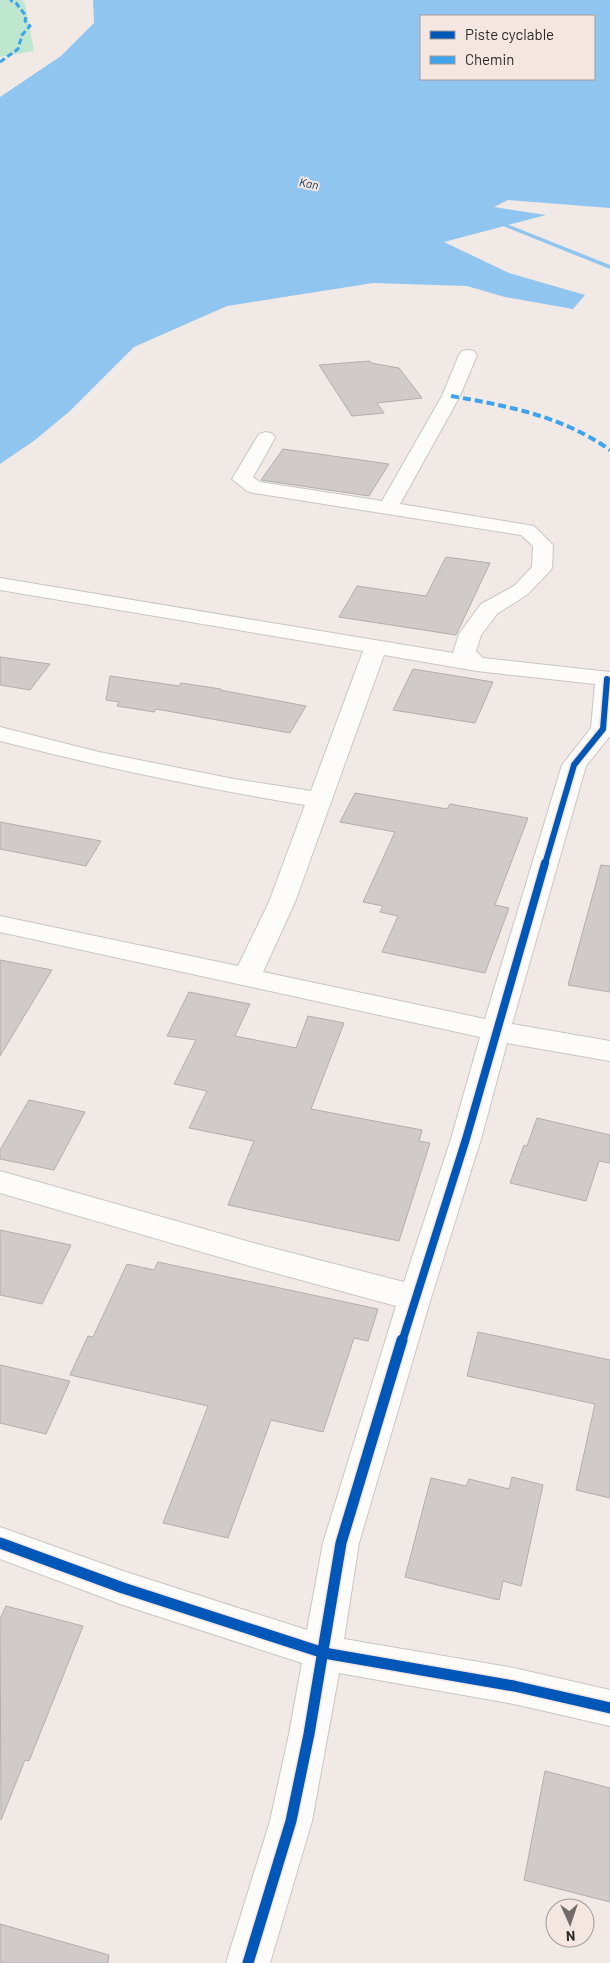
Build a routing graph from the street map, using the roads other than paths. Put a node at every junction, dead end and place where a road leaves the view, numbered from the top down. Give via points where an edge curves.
1 (468, 355) dead end
2 (266, 438) dead end
3 (388, 508) junction
4 (0, 584) edge
5 (376, 646) junction
6 (477, 664) junction
7 (609, 679) edge
8 (0, 734) edge
9 (320, 800) junction
10 (0, 924) edge
11 (247, 976) junction
12 (496, 1030) junction
13 (610, 1051) edge
14 (0, 1182) edge
15 (415, 1298) junction
16 (0, 1543) edge
17 (324, 1653) junction
18 (610, 1708) edge
19 (248, 1963) edge

1 - 3 street via 451,396
2 - 3 street via 242,479 254,487
3 - 6 street via 527,530 543,545 542,568 521,590 489,609 470,634 464,653
4 - 5 street
5 - 6 street
5 - 9 street
6 - 7 street
7 - 12 street via 603,729 574,765
8 - 9 street via 118,763
9 - 11 street via 282,902
10 - 11 street
11 - 12 street
12 - 13 street
12 - 15 street via 466,1140
14 - 15 street
15 - 17 street via 341,1543
16 - 17 street via 124,1588
17 - 18 street via 514,1686
17 - 19 street via 291,1821

